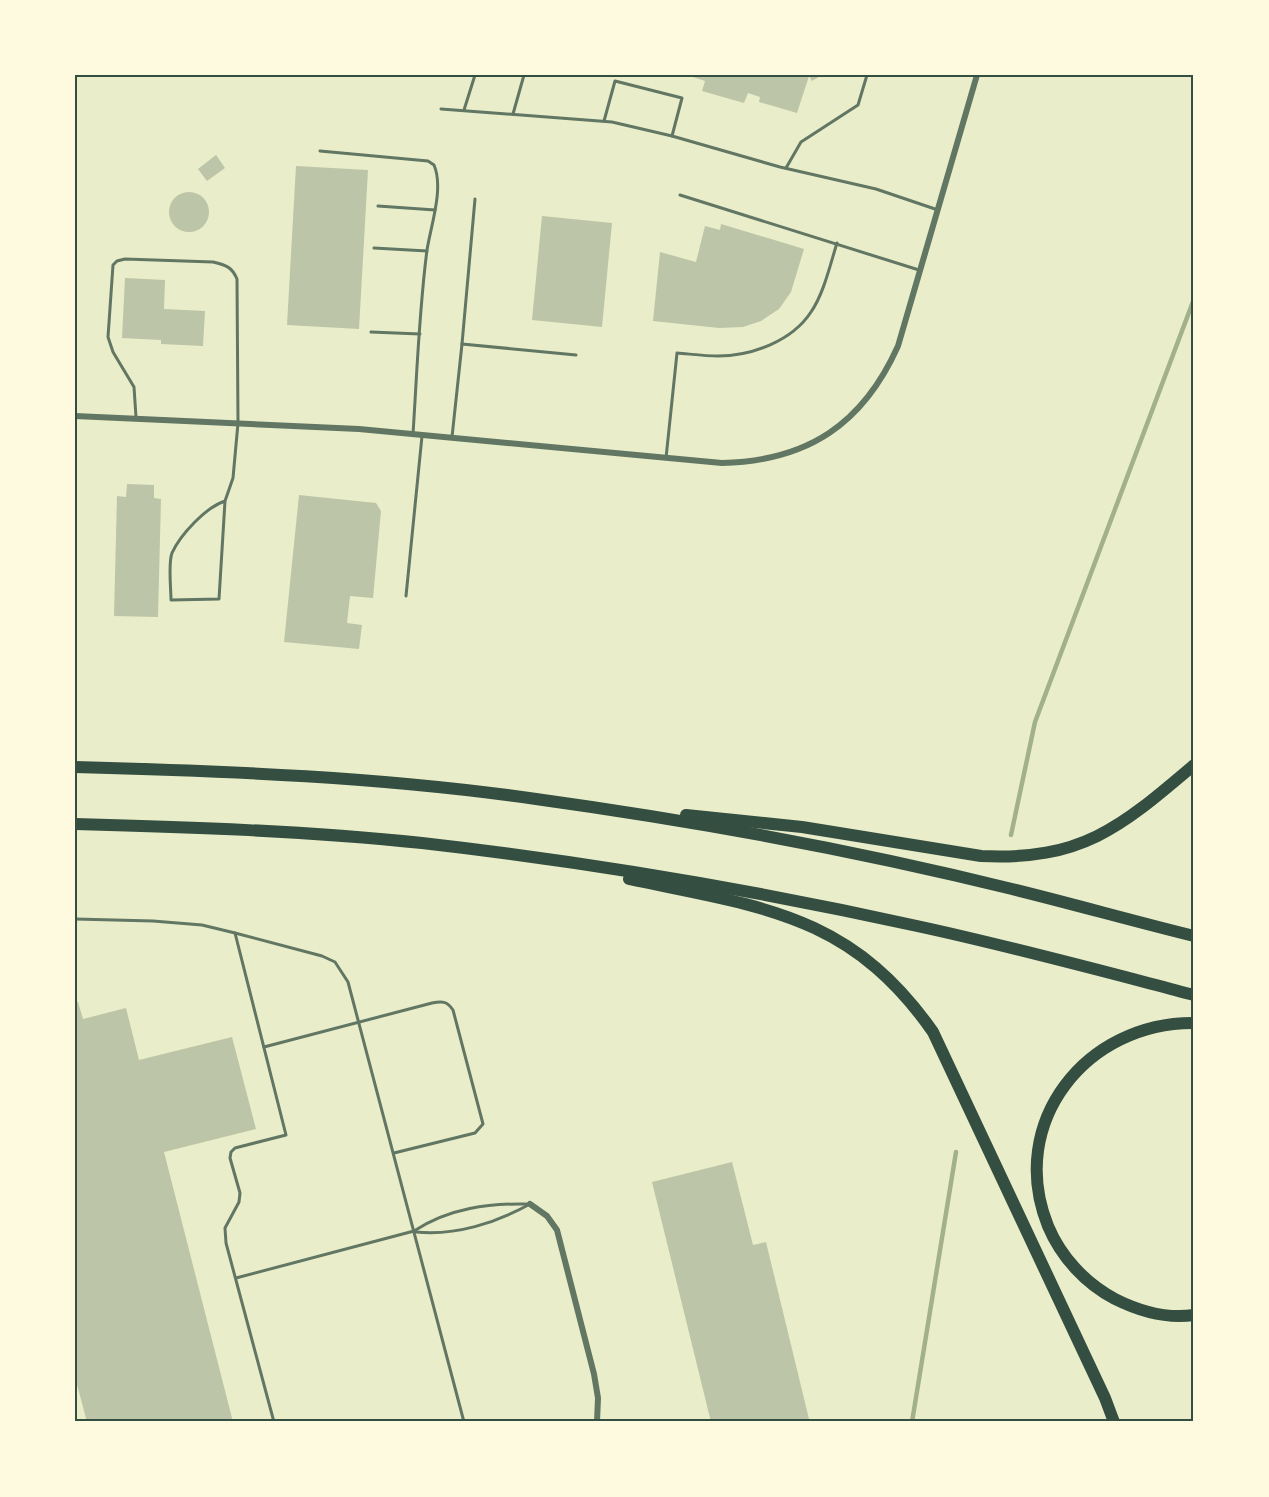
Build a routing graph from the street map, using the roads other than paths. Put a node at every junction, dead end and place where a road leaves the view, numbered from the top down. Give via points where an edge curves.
1 (475, 75) edge
2 (524, 75) edge
3 (867, 75) edge
4 (977, 75) edge
5 (441, 109) dead end
6 (464, 110) junction
7 (513, 114) junction
8 (604, 121) junction
9 (672, 136) junction
10 (320, 151) dead end
11 (786, 168) junction
12 (681, 195) dead end
13 (475, 199) dead end
14 (378, 206) dead end
15 (435, 210) junction
16 (938, 210) junction
17 (837, 243) junction
18 (374, 248) dead end
19 (427, 251) junction
20 (920, 270) junction
21 (371, 332) dead end
22 (420, 334) junction
23 (462, 344) junction
24 (576, 356) dead end
25 (75, 416) edge
26 (136, 419) junction
27 (238, 423) junction
28 (413, 434) junction
29 (422, 435) junction
30 (452, 437) junction
31 (666, 458) junction
32 (225, 501) junction
33 (406, 596) dead end
34 (1194, 765) edge
35 (75, 767) edge
36 (533, 798) junction
37 (75, 824) edge
38 (522, 856) junction
39 (75, 919) edge
40 (235, 933) junction
41 (1194, 936) edge
42 (1194, 995) edge
43 (358, 1022) junction
44 (1194, 1023) edge
45 (264, 1048) junction
46 (394, 1153) junction
47 (530, 1204) junction
48 (414, 1231) junction
49 (236, 1278) junction
50 (1194, 1315) edge
51 (274, 1422) edge
52 (464, 1422) edge
53 (597, 1422) edge
54 (1114, 1422) edge

1 - 6 lane
2 - 7 lane
3 - 11 lane via 858,105 801,142
4 - 16 street
5 - 6 lane
6 - 7 lane
7 - 8 lane
8 - 9 lane
8 - 9 lane via 615,81 682,98
9 - 11 lane
10 - 15 lane via 428,161 438,174
11 - 16 lane via 876,189
12 - 17 lane
13 - 23 lane
14 - 15 lane
15 - 19 lane
16 - 20 street
17 - 20 lane
17 - 31 lane via 812,311 796,331 747,353 677,353
18 - 19 lane
19 - 22 lane
20 - 31 street via 888,369 862,404 837,428 793,452 769,459 722,463
21 - 22 lane
22 - 28 lane
23 - 24 lane
23 - 30 lane
25 - 26 street
26 - 27 street
26 - 27 lane via 134,387 108,337 113,265 125,259 213,262 234,270 239,298
27 - 28 street
27 - 32 lane via 233,478
28 - 29 street
29 - 30 street
29 - 33 lane
30 - 31 street
32 - 32 lane via 214,504 171,555 171,600 219,599
34 - 36 highway via 1141,810 1092,840 1064,850 1014,857 981,856 802,827
35 - 36 highway via 314,776
36 - 41 highway via 855,854
37 - 38 highway via 309,834
38 - 42 highway via 843,910
38 - 54 highway via 784,914 847,945 893,982 933,1032
39 - 40 lane via 202,925
40 - 43 lane via 335,962 348,982
40 - 45 lane
43 - 45 lane
43 - 46 lane
43 - 46 lane via 441,1001 453,1010 483,1124 475,1133
44 - 50 highway via 1142,1029 1102,1048 1084,1063 1068,1080 1045,1122 1037,1169 1038,1191 1053,1237 1066,1259 1084,1277 1124,1304 1169,1316
45 - 49 lane via 286,1135 231,1152 240,1193 225,1228
46 - 48 lane
47 - 48 lane via 490,1204 444,1215
47 - 48 lane via 494,1221 453,1231
47 - 53 street via 547,1216 557,1230 594,1374
48 - 49 lane
48 - 52 lane
49 - 51 lane

